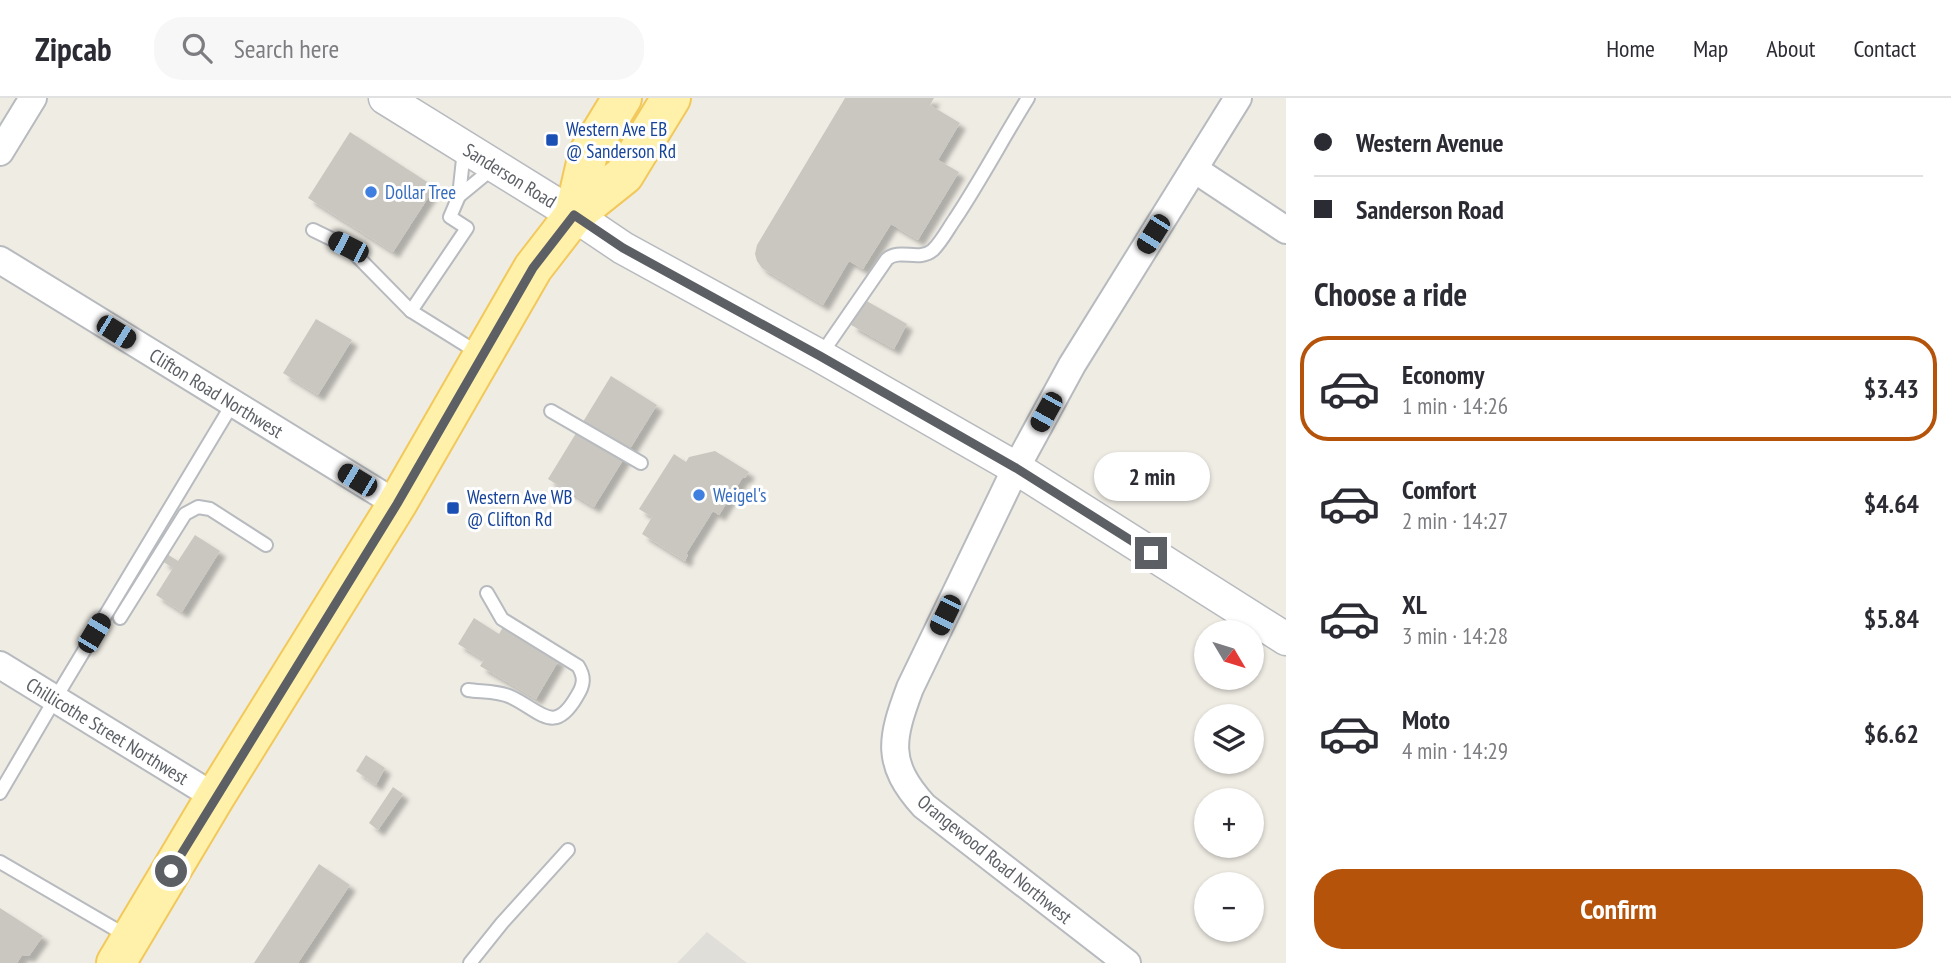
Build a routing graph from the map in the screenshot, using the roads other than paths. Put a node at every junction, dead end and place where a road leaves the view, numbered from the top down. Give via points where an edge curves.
1 (33, 98) edge
2 (384, 98) edge
3 (622, 98) edge
4 (671, 98) edge
5 (1028, 98) edge
6 (1238, 98) edge
7 (465, 148) junction
8 (0, 152) edge
9 (495, 166) junction
10 (1194, 169) junction
11 (458, 196) junction
12 (574, 215) junction
13 (313, 230) dead end
14 (1286, 230) edge
15 (0, 260) edge
16 (411, 311) junction
17 (483, 356) junction
18 (820, 356) junction
19 (233, 403) junction
20 (551, 411) dead end
21 (641, 463) dead end
22 (1016, 468) junction
23 (397, 504) junction
24 (267, 545) dead end
25 (487, 593) dead end
26 (120, 618) dead end
27 (1286, 639) edge
28 (0, 665) edge
29 (468, 690) dead end
30 (55, 699) junction
31 (0, 793) edge
32 (215, 797) junction
33 (568, 850) dead end
34 (0, 862) edge
35 (123, 951) edge
36 (470, 963) edge
37 (1127, 963) edge

1 - 8 street
2 - 7 street, Sanderson Road
3 - 12 main road via 588,154
4 - 12 main road via 624,175
5 - 18 lane via 936,246 927,254 890,256
6 - 10 street, Orangewood Road Northwest
7 - 9 street, Sanderson Road
7 - 11 lane
9 - 11 lane
9 - 12 street, Sanderson Road
10 - 14 street
10 - 22 street, Orangewood Road Northwest via 1072,365
11 - 16 lane via 450,217 467,228
12 - 17 main road via 533,268
12 - 18 street, Sanderson Road via 623,248
13 - 16 lane via 348,247
15 - 19 street, Clifton Road Northwest
16 - 17 lane
17 - 23 main road
18 - 22 street, Sanderson Road
19 - 23 street, Clifton Road Northwest
19 - 30 lane
20 - 21 lane
22 - 27 street, Sanderson Road
22 - 37 street, Orangewood Road Northwest via 910,688 894,744 898,767 907,788 924,806
23 - 32 main road
24 - 26 lane via 210,509 198,507 186,514
25 - 29 lane via 502,620 578,666 584,680 565,714 553,718 508,695
28 - 30 street, Chillicothe Street Northwest
30 - 31 lane
30 - 32 street, Chillicothe Street Northwest
32 - 35 main road
33 - 36 lane
34 - 35 lane

